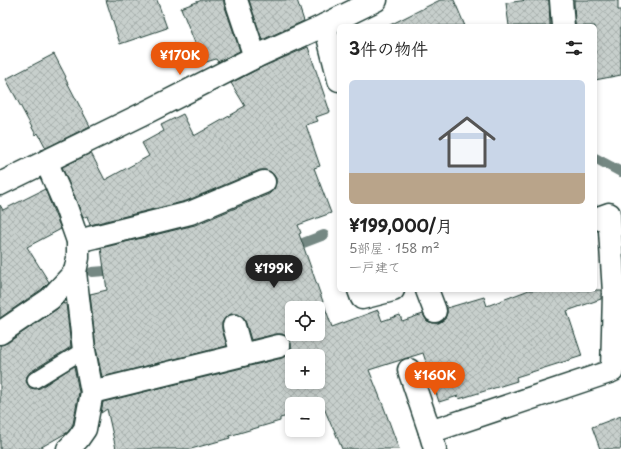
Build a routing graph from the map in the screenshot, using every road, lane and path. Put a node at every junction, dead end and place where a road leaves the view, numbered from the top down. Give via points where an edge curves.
1 (236, 0) edge
2 (376, 0) edge
3 (561, 0) edge
4 (563, 24) edge
5 (325, 25) junction
6 (255, 57) junction
7 (337, 72) edge
8 (46, 161) junction
9 (264, 182) dead end
10 (0, 184) edge
11 (597, 218) edge
12 (78, 241) junction
13 (75, 272) junction
14 (360, 292) edge
15 (385, 292) edge
16 (428, 292) edge
17 (435, 311) dead end
18 (234, 326) dead end
19 (0, 332) edge
20 (279, 346) dead end
21 (84, 350) junction
22 (242, 356) junction
23 (409, 370) dead end
24 (35, 380) dead end
25 (92, 392) junction
26 (432, 441) edge
27 (68, 449) edge

1 - 6 street
2 - 5 street
3 - 4 street
5 - 6 street
5 - 7 street
6 - 8 street
8 - 10 street
8 - 12 street
9 - 12 street via 190,213
11 - 26 street via 609,214 614,293 612,372
12 - 13 street
13 - 19 street via 50,299
13 - 21 street
14 - 15 street via 362,298
16 - 17 street
18 - 22 street
20 - 22 street
21 - 24 lane
21 - 25 street
22 - 25 street
23 - 26 street
25 - 27 street via 85,429

